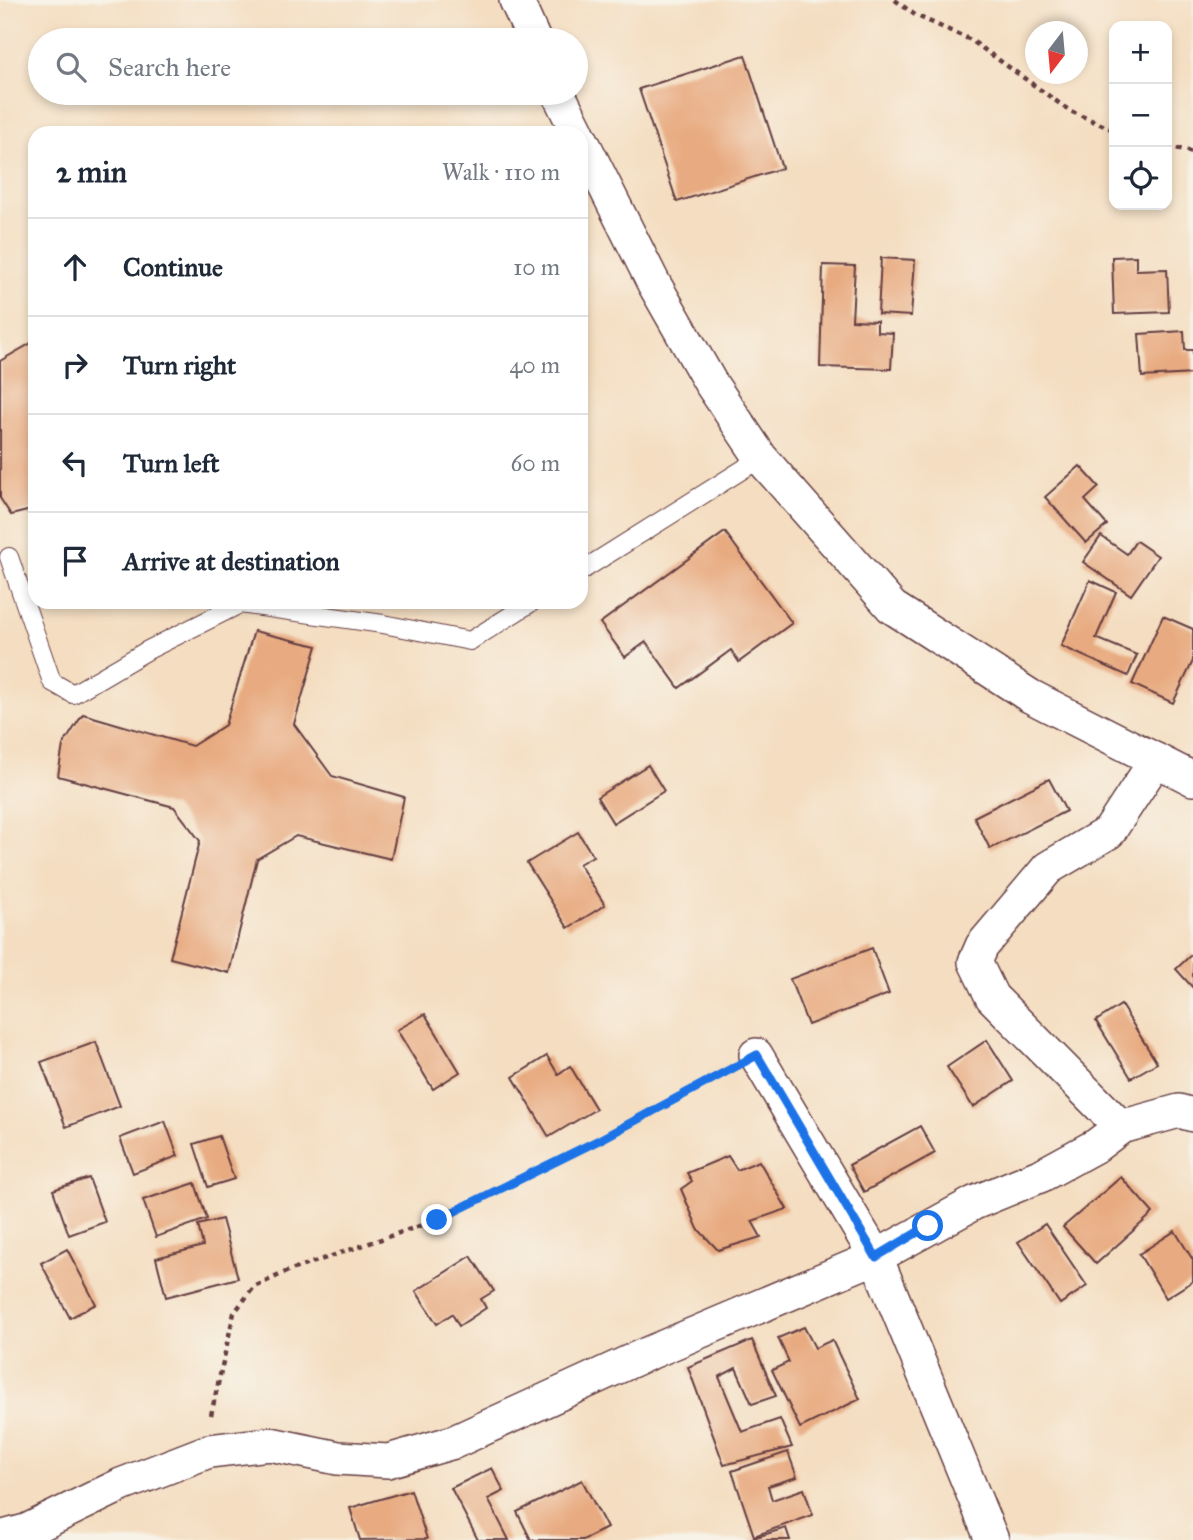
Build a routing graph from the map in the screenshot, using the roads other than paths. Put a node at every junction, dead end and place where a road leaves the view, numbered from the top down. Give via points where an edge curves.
1 (516, 0) edge
2 (529, 28) edge
3 (564, 105) edge
4 (574, 126) edge
5 (588, 153) edge
6 (761, 458) junction
7 (9, 557) dead end
8 (588, 567) edge
9 (230, 609) edge
10 (276, 609) edge
11 (521, 609) edge
12 (1156, 760) junction
13 (1193, 779) edge
14 (757, 1055) road end
15 (1193, 1115) edge
16 (1121, 1127) junction
17 (876, 1257) junction
18 (0, 1538) edge
19 (992, 1540) edge

1 - 2 street
3 - 4 street
5 - 6 street via 653,282 710,382
6 - 8 lane
6 - 12 street via 892,607 1030,696
7 - 9 lane via 52,682 73,694
10 - 11 lane via 470,641
12 - 13 street
12 - 16 street via 1109,832 1048,868 982,946 975,962 992,997
14 - 17 street
15 - 16 street via 1179,1111
16 - 17 street via 1042,1175 974,1203
17 - 18 street via 454,1442 388,1461 338,1458 270,1444 209,1451 121,1485 26,1531
17 - 19 street

